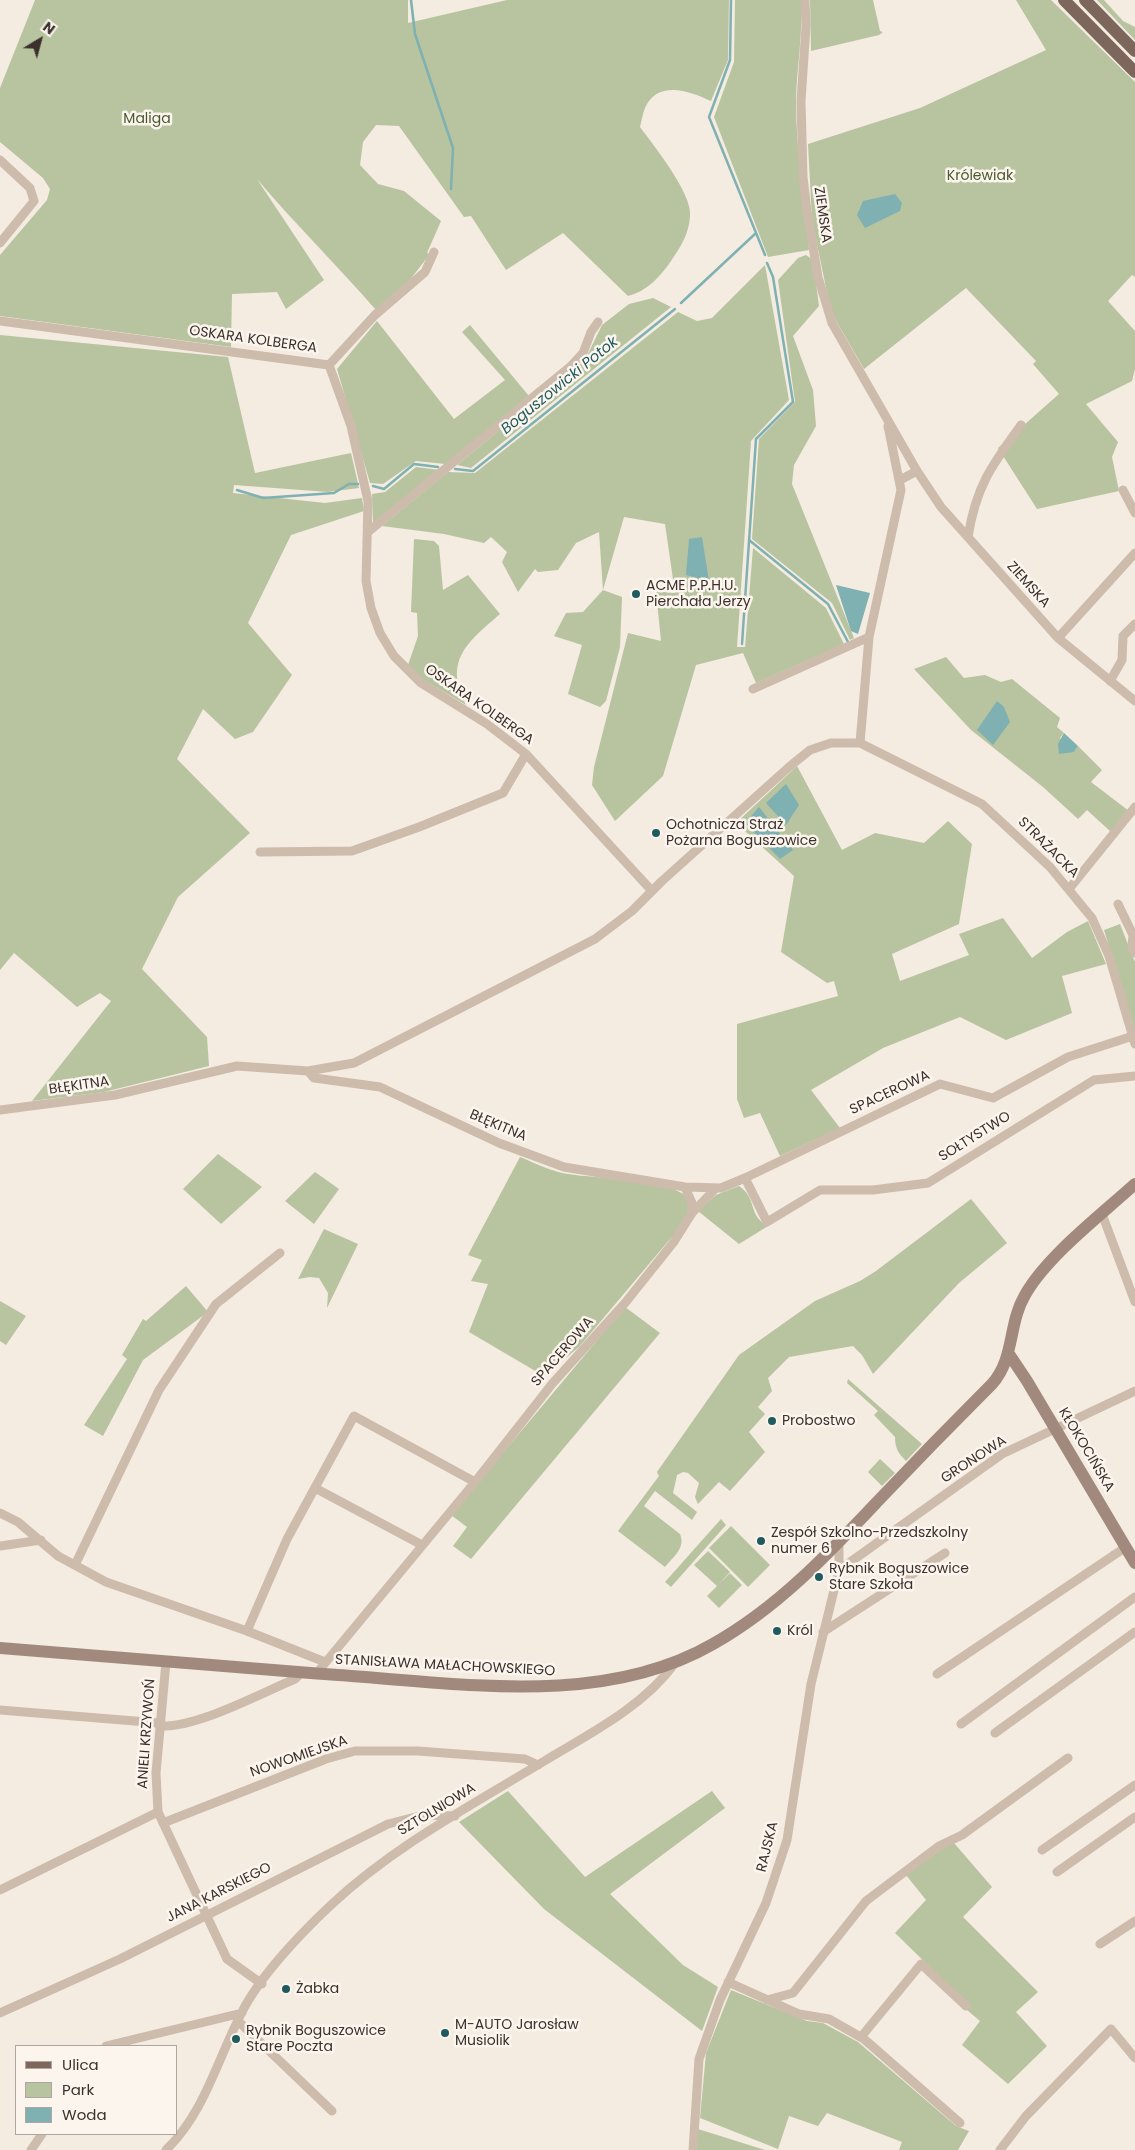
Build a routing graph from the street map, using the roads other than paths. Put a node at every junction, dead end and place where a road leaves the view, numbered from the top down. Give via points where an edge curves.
1 (805, 0) edge
2 (1064, 0) edge
3 (1085, 0) edge
4 (1135, 51) edge
5 (1135, 72) edge
6 (0, 160) edge
7 (0, 243) edge
8 (434, 252) dead end
9 (0, 321) edge
10 (598, 322) dead end
11 (329, 364) junction
12 (886, 418) junction
13 (1021, 425) dead end
14 (917, 471) junction
15 (900, 480) junction
16 (1123, 490) dead end
17 (1135, 513) edge
18 (369, 531) junction
19 (968, 537) junction
20 (1135, 553) edge
21 (1135, 624) edge
22 (869, 636) junction
23 (1058, 638) junction
24 (1110, 681) junction
25 (753, 689) dead end
26 (1135, 700) edge
27 (860, 743) junction
28 (526, 754) junction
29 (1135, 807) edge
30 (260, 852) dead end
31 (1069, 889) junction
32 (652, 891) junction
33 (1118, 904) dead end
34 (1135, 953) edge
35 (1134, 1040) edge
36 (308, 1071) junction
37 (1135, 1076) edge
38 (0, 1110) edge
39 (745, 1178) junction
40 (685, 1187) junction
41 (1134, 1187) edge
42 (716, 1188) junction
43 (692, 1213) junction
44 (1102, 1214) junction
45 (280, 1253) dead end
46 (1135, 1302) edge
47 (1009, 1354) junction
48 (1135, 1391) edge
49 (1056, 1430) junction
50 (474, 1482) junction
51 (315, 1488) junction
52 (0, 1513) edge
53 (41, 1540) junction
54 (839, 1542) junction
55 (422, 1545) junction
56 (0, 1546) edge
57 (1126, 1548) junction
58 (946, 1553) dead end
59 (1135, 1563) edge
60 (75, 1565) junction
61 (839, 1570) junction
62 (1135, 1597) edge
63 (248, 1631) junction
64 (823, 1632) junction
65 (1135, 1632) edge
66 (0, 1648) edge
67 (309, 1657) junction
68 (166, 1662) junction
69 (325, 1662) junction
70 (675, 1662) junction
71 (301, 1673) junction
72 (316, 1674) junction
73 (937, 1674) dead end
74 (0, 1710) edge
75 (961, 1724) dead end
76 (159, 1725) junction
77 (995, 1733) dead end
78 (1068, 1758) dead end
79 (538, 1765) junction
80 (1135, 1785) edge
81 (158, 1812) junction
82 (455, 1816) junction
83 (1135, 1817) edge
84 (163, 1823) junction
85 (1042, 1850) dead end
86 (1057, 1872) dead end
87 (0, 1890) edge
88 (205, 1916) junction
89 (1135, 1921) edge
90 (1100, 1944) dead end
91 (728, 1982) junction
92 (262, 1984) junction
93 (767, 2000) junction
94 (966, 2006) dead end
95 (0, 2013) edge
96 (240, 2017) junction
97 (861, 2038) junction
98 (111, 2045) edge
99 (1135, 2058) edge
100 (332, 2111) dead end
101 (960, 2123) dead end
102 (41, 2135) edge
103 (30, 2150) edge
104 (166, 2150) edge
105 (693, 2150) edge
106 (1000, 2150) edge

1 - 12 street, ZIEMSKA via 801,132 807,211 818,276 832,322
2 - 5 main road
3 - 4 main road
6 - 7 street via 30,188 34,202
8 - 11 street via 425,272 376,315
9 - 11 street, OSKARA KOLBERGA
10 - 18 street via 583,353 570,367
11 - 18 street, OSKARA KOLBERGA via 350,426 368,501
12 - 14 street, ZIEMSKA
12 - 15 street, ZIEMSKA
13 - 19 street via 982,482
14 - 15 street
14 - 19 street, ZIEMSKA via 941,507
15 - 22 street via 898,508
16 - 17 street
18 - 28 street, OSKARA KOLBERGA via 366,581 371,608 380,633 394,656 422,683 487,724
19 - 23 street, ZIEMSKA
20 - 23 street
21 - 24 street via 1124,636 1122,660
22 - 25 street
22 - 27 street
23 - 24 street, ZIEMSKA
24 - 26 street, ZIEMSKA
27 - 31 street, STRAŻACKA via 982,804
27 - 32 street, STRAŻACKA via 831,743 810,750
28 - 30 street via 503,793 419,827 352,851
28 - 32 street, OSKARA KOLBERGA
29 - 31 street
31 - 35 street, STRAŻACKA via 1092,918 1109,956
32 - 36 street, BŁĘKITNA via 632,912 587,943 354,1063
33 - 34 street via 1133,935
35 - 39 street, SPACEROWA via 1068,1057 993,1098 940,1084
36 - 38 street, BŁĘKITNA via 237,1066 115,1095
36 - 40 street, BŁĘKITNA via 314,1078 380,1088 499,1143 564,1167
37 - 39 street, SOŁTYSTWO via 1094,1080 928,1183 872,1190 820,1190 767,1222
39 - 42 street, SPACEROWA
40 - 42 street, BŁĘKITNA
40 - 43 street via 692,1203
41 - 44 street, STANISŁAWA MAŁACHOWSKIEGO
42 - 43 street, SPACEROWA
43 - 50 street, SPACEROWA via 667,1251 552,1384
44 - 46 street
44 - 47 street, STANISŁAWA MAŁACHOWSKIEGO via 1057,1256 1026,1294 1018,1309
45 - 60 street via 216,1304 159,1390
47 - 49 street, KŁOKOCIŃSKA
47 - 54 street, STANISŁAWA MAŁACHOWSKIEGO via 992,1384
48 - 49 street, GRONOWA
49 - 57 street, KŁOKOCIŃSKA
49 - 61 street, GRONOWA via 1002,1454
50 - 51 street via 354,1416
50 - 55 street, SPACEROWA
51 - 55 street
51 - 63 street via 287,1539
52 - 53 street
53 - 56 street
53 - 60 street via 58,1556
54 - 61 street, RAJSKA
54 - 70 street, STANISŁAWA MAŁACHOWSKIEGO via 764,1612 711,1646
55 - 69 street, SPACEROWA
57 - 59 street, KŁOKOCIŃSKA
57 - 73 street
58 - 64 street
60 - 63 street via 106,1582
61 - 64 street, RAJSKA
62 - 75 street
63 - 67 street
64 - 91 street, RAJSKA via 811,1684 786,1840 766,1903
65 - 77 street
66 - 68 street, STANISŁAWA MAŁACHOWSKIEGO
67 - 69 street
67 - 72 street, STANISŁAWA MAŁACHOWSKIEGO
68 - 71 street, STANISŁAWA MAŁACHOWSKIEGO
68 - 76 street, ANIELI KRZYWOŃ
69 - 72 street, SPACEROWA
70 - 72 street, STANISŁAWA MAŁACHOWSKIEGO via 596,1683 548,1687
70 - 79 street, SZTOLNIOWA via 662,1678 613,1719
71 - 72 street, STANISŁAWA MAŁACHOWSKIEGO
71 - 76 street via 295,1679 174,1727
74 - 76 street
76 - 81 street, ANIELI KRZYWOŃ
78 - 93 street via 962,1835 939,1846 866,1901 793,1993
79 - 82 street, SZTOLNIOWA
79 - 84 street, NOWOMIEJSKA via 525,1759 418,1751 355,1751 326,1759
80 - 85 street
81 - 84 street, ANIELI KRZYWOŃ
81 - 87 street
82 - 88 street, JANA KARSKIEGO via 423,1816 388,1824
82 - 92 street, SZTOLNIOWA via 404,1846 360,1879 313,1923
83 - 86 street
84 - 88 street, ANIELI KRZYWOŃ
88 - 92 street, ANIELI KRZYWOŃ via 227,1959
88 - 95 street, JANA KARSKIEGO via 120,1959
89 - 90 street
91 - 93 street
91 - 105 street, RAJSKA via 699,2059
92 - 96 street, SZTOLNIOWA
93 - 97 street via 799,2014 829,2019
94 - 97 street via 921,1964
96 - 98 street
96 - 100 street
96 - 104 street, SZTOLNIOWA via 198,2109
97 - 101 street
99 - 106 street via 1111,2029 1026,2116
102 - 103 street

